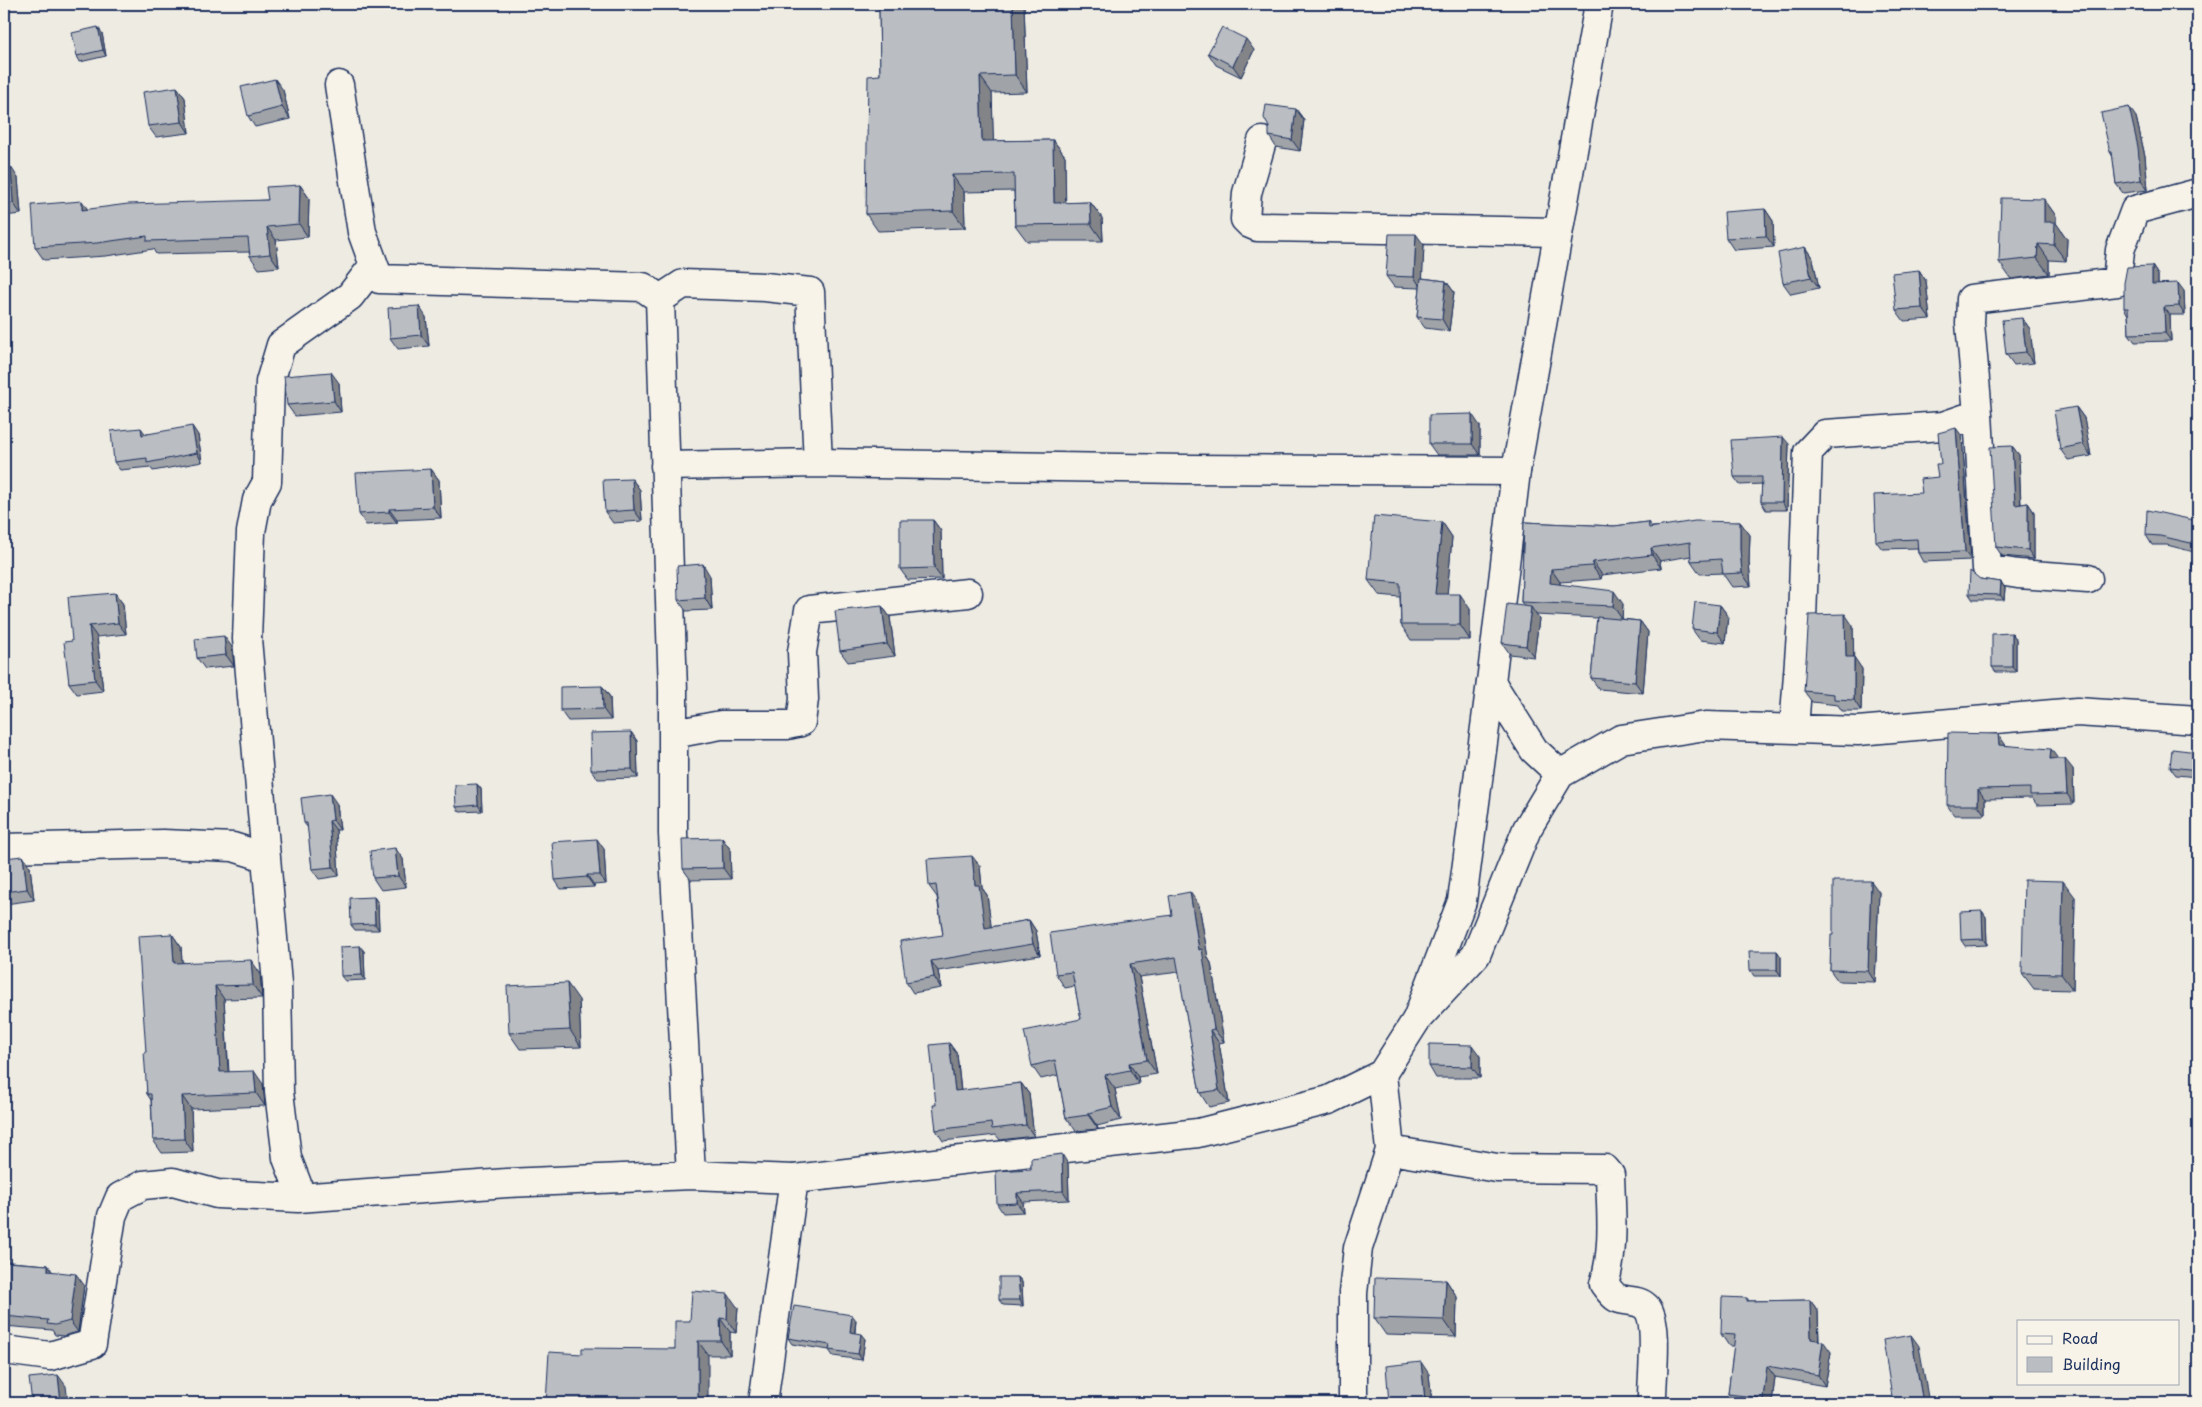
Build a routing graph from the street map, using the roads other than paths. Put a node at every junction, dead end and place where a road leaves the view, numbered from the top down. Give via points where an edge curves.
1 (1599, 4) edge
2 (339, 85) dead end
3 (1262, 141) dead end
4 (2198, 193) edge
5 (1558, 232) junction
6 (374, 265) junction
7 (660, 299) junction
8 (1978, 414) junction
9 (818, 463) junction
10 (665, 466) junction
11 (1516, 471) junction
12 (2088, 579) dead end
13 (968, 593) dead end
14 (1491, 682) junction
15 (2198, 720) edge
16 (1794, 729) junction
17 (673, 734) junction
18 (1560, 774) junction
19 (4, 848) edge
20 (266, 857) junction
21 (1418, 1018) junction
22 (1382, 1074) junction
23 (1390, 1150) junction
24 (691, 1175) junction
25 (794, 1179) junction
26 (298, 1198) junction
27 (4, 1350) edge
28 (763, 1403) edge
29 (1353, 1403) edge
30 (1652, 1403) edge

1 - 5 street
2 - 6 street via 362,232
3 - 5 street via 1246,193 1245,218 1257,227
4 - 8 street via 2135,210 2120,250 2117,282 1971,299
5 - 11 street
6 - 7 street via 379,279 643,287
6 - 20 street via 350,296 281,345 270,382 267,482 257,500 251,532 247,639
7 - 9 street via 683,284 810,292
7 - 10 street
8 - 12 street via 1987,569
8 - 16 street via 1943,426 1826,434 1808,452
9 - 10 street
9 - 11 street
10 - 17 street
11 - 14 street
13 - 17 street via 809,610 802,652 804,699 801,722 721,725
14 - 18 street via 1534,750
14 - 21 street via 1462,901
15 - 16 street via 2077,712 1858,731
16 - 18 street via 1706,726 1621,739
17 - 24 street via 673,834
18 - 21 street via 1527,829 1476,955
19 - 20 street via 172,844 234,846
20 - 26 street via 277,984 279,1092 287,1158 297,1184
21 - 22 street
22 - 23 street
22 - 25 street via 1329,1100 1198,1133
23 - 29 street via 1358,1248 1353,1293
23 - 30 street via 1496,1168 1605,1169 1610,1175 1611,1232 1604,1284 1618,1298 1640,1303 1652,1315
24 - 25 street
24 - 26 street via 507,1183
25 - 28 street
26 - 27 street via 217,1194 173,1182 143,1184 120,1197 112,1216 92,1344 50,1356

